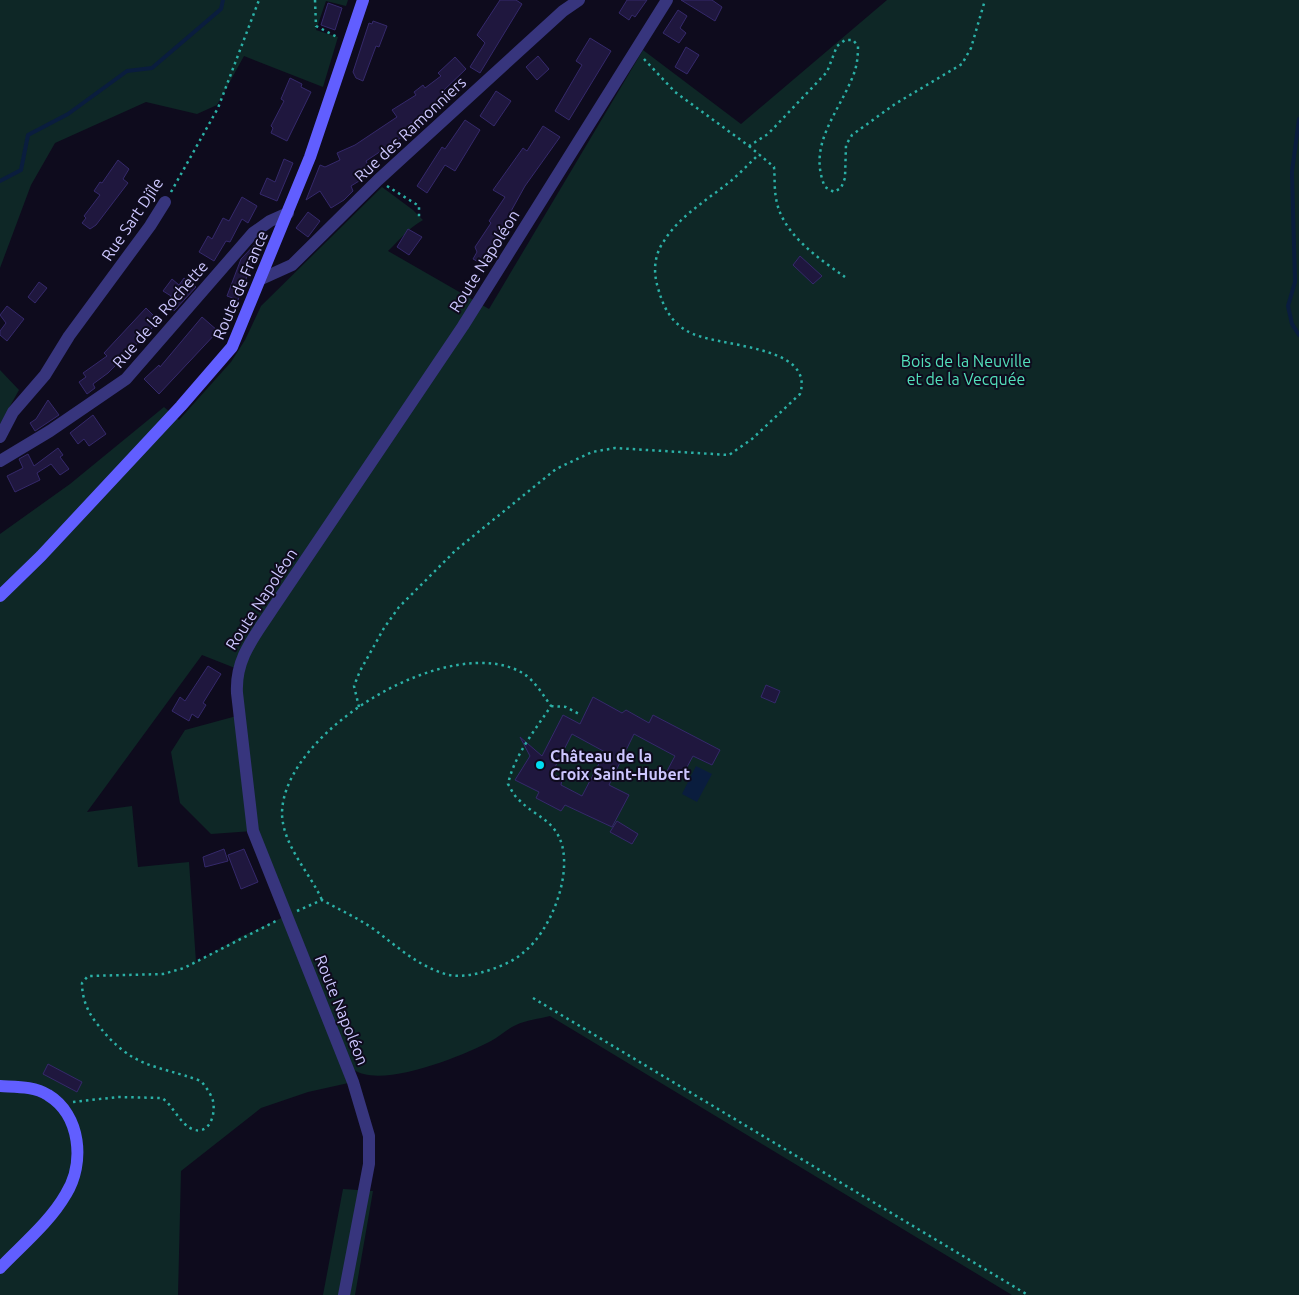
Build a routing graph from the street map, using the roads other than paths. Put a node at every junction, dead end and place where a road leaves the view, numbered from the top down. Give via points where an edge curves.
1 (363, 0) edge
2 (579, 0) edge
3 (667, 0) edge
4 (165, 202) road end
5 (288, 213) junction
6 (261, 279) junction
7 (0, 437) edge
8 (0, 461) edge
9 (0, 596) edge
10 (0, 1086) edge
11 (0, 1268) edge
12 (344, 1295) edge

1 - 5 main road, Route de France
2 - 6 street, Rue des Ramonniers via 378,180 292,265
3 - 12 street, Route Napoléon via 473,310 238,664 236,693 253,831 353,1082 369,1136 369,1164
4 - 7 street, Rue Sart Djîle via 45,375 13,412
5 - 6 main road, Route de France
5 - 8 street, Rue de la Rochette via 253,233 126,379
6 - 9 main road, Route de France via 232,347 221,363
10 - 11 main road via 38,1090 61,1104 76,1139 73,1178 67,1193 57,1208

